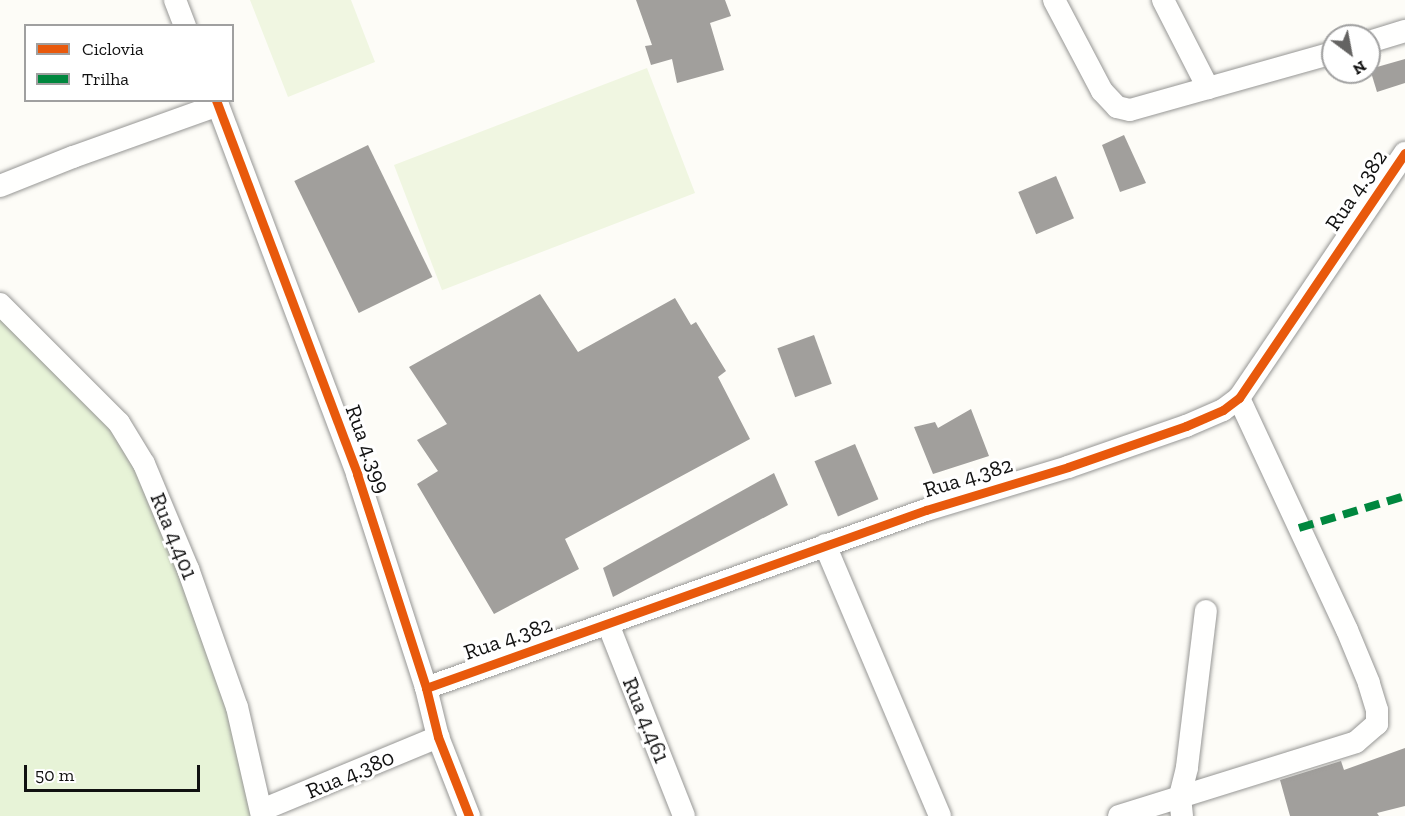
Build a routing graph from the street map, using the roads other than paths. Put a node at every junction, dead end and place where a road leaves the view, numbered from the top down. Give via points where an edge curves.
1 (175, 0) edge
2 (1054, 0) edge
3 (1163, 0) edge
4 (184, 24) edge
5 (1405, 31) edge
6 (1381, 38) edge
7 (1321, 56) edge
8 (1208, 88) junction
9 (217, 103) edge
10 (1405, 153) edge
11 (0, 186) edge
12 (0, 304) edge
13 (1239, 398) junction
14 (825, 545) junction
15 (1206, 611) dead end
16 (608, 624) junction
17 (426, 688) junction
18 (438, 737) junction
19 (1181, 806) edge
20 (262, 813) edge
21 (469, 816) edge
22 (684, 816) edge
23 (940, 816) edge
24 (1119, 816) edge

1 - 4 street
2 - 8 street via 1102,91 1117,107 1130,110
3 - 8 street
5 - 6 street
7 - 8 street
9 - 11 street
9 - 17 street, Rua 4.399 via 357,474
10 - 13 street, Rua 4.382
12 - 20 street, Rua 4.401 via 119,423 144,464 188,569 237,707
13 - 14 street, Rua 4.382 via 1186,426
13 - 19 street via 1347,630 1369,682 1377,724 1356,742
14 - 16 street, Rua 4.382
14 - 23 street
15 - 19 street
16 - 17 street, Rua 4.382
16 - 22 street, Rua 4.461
17 - 18 street, Rua 4.399
18 - 20 street, Rua 4.380
18 - 21 street, Rua 4.399
19 - 24 street

